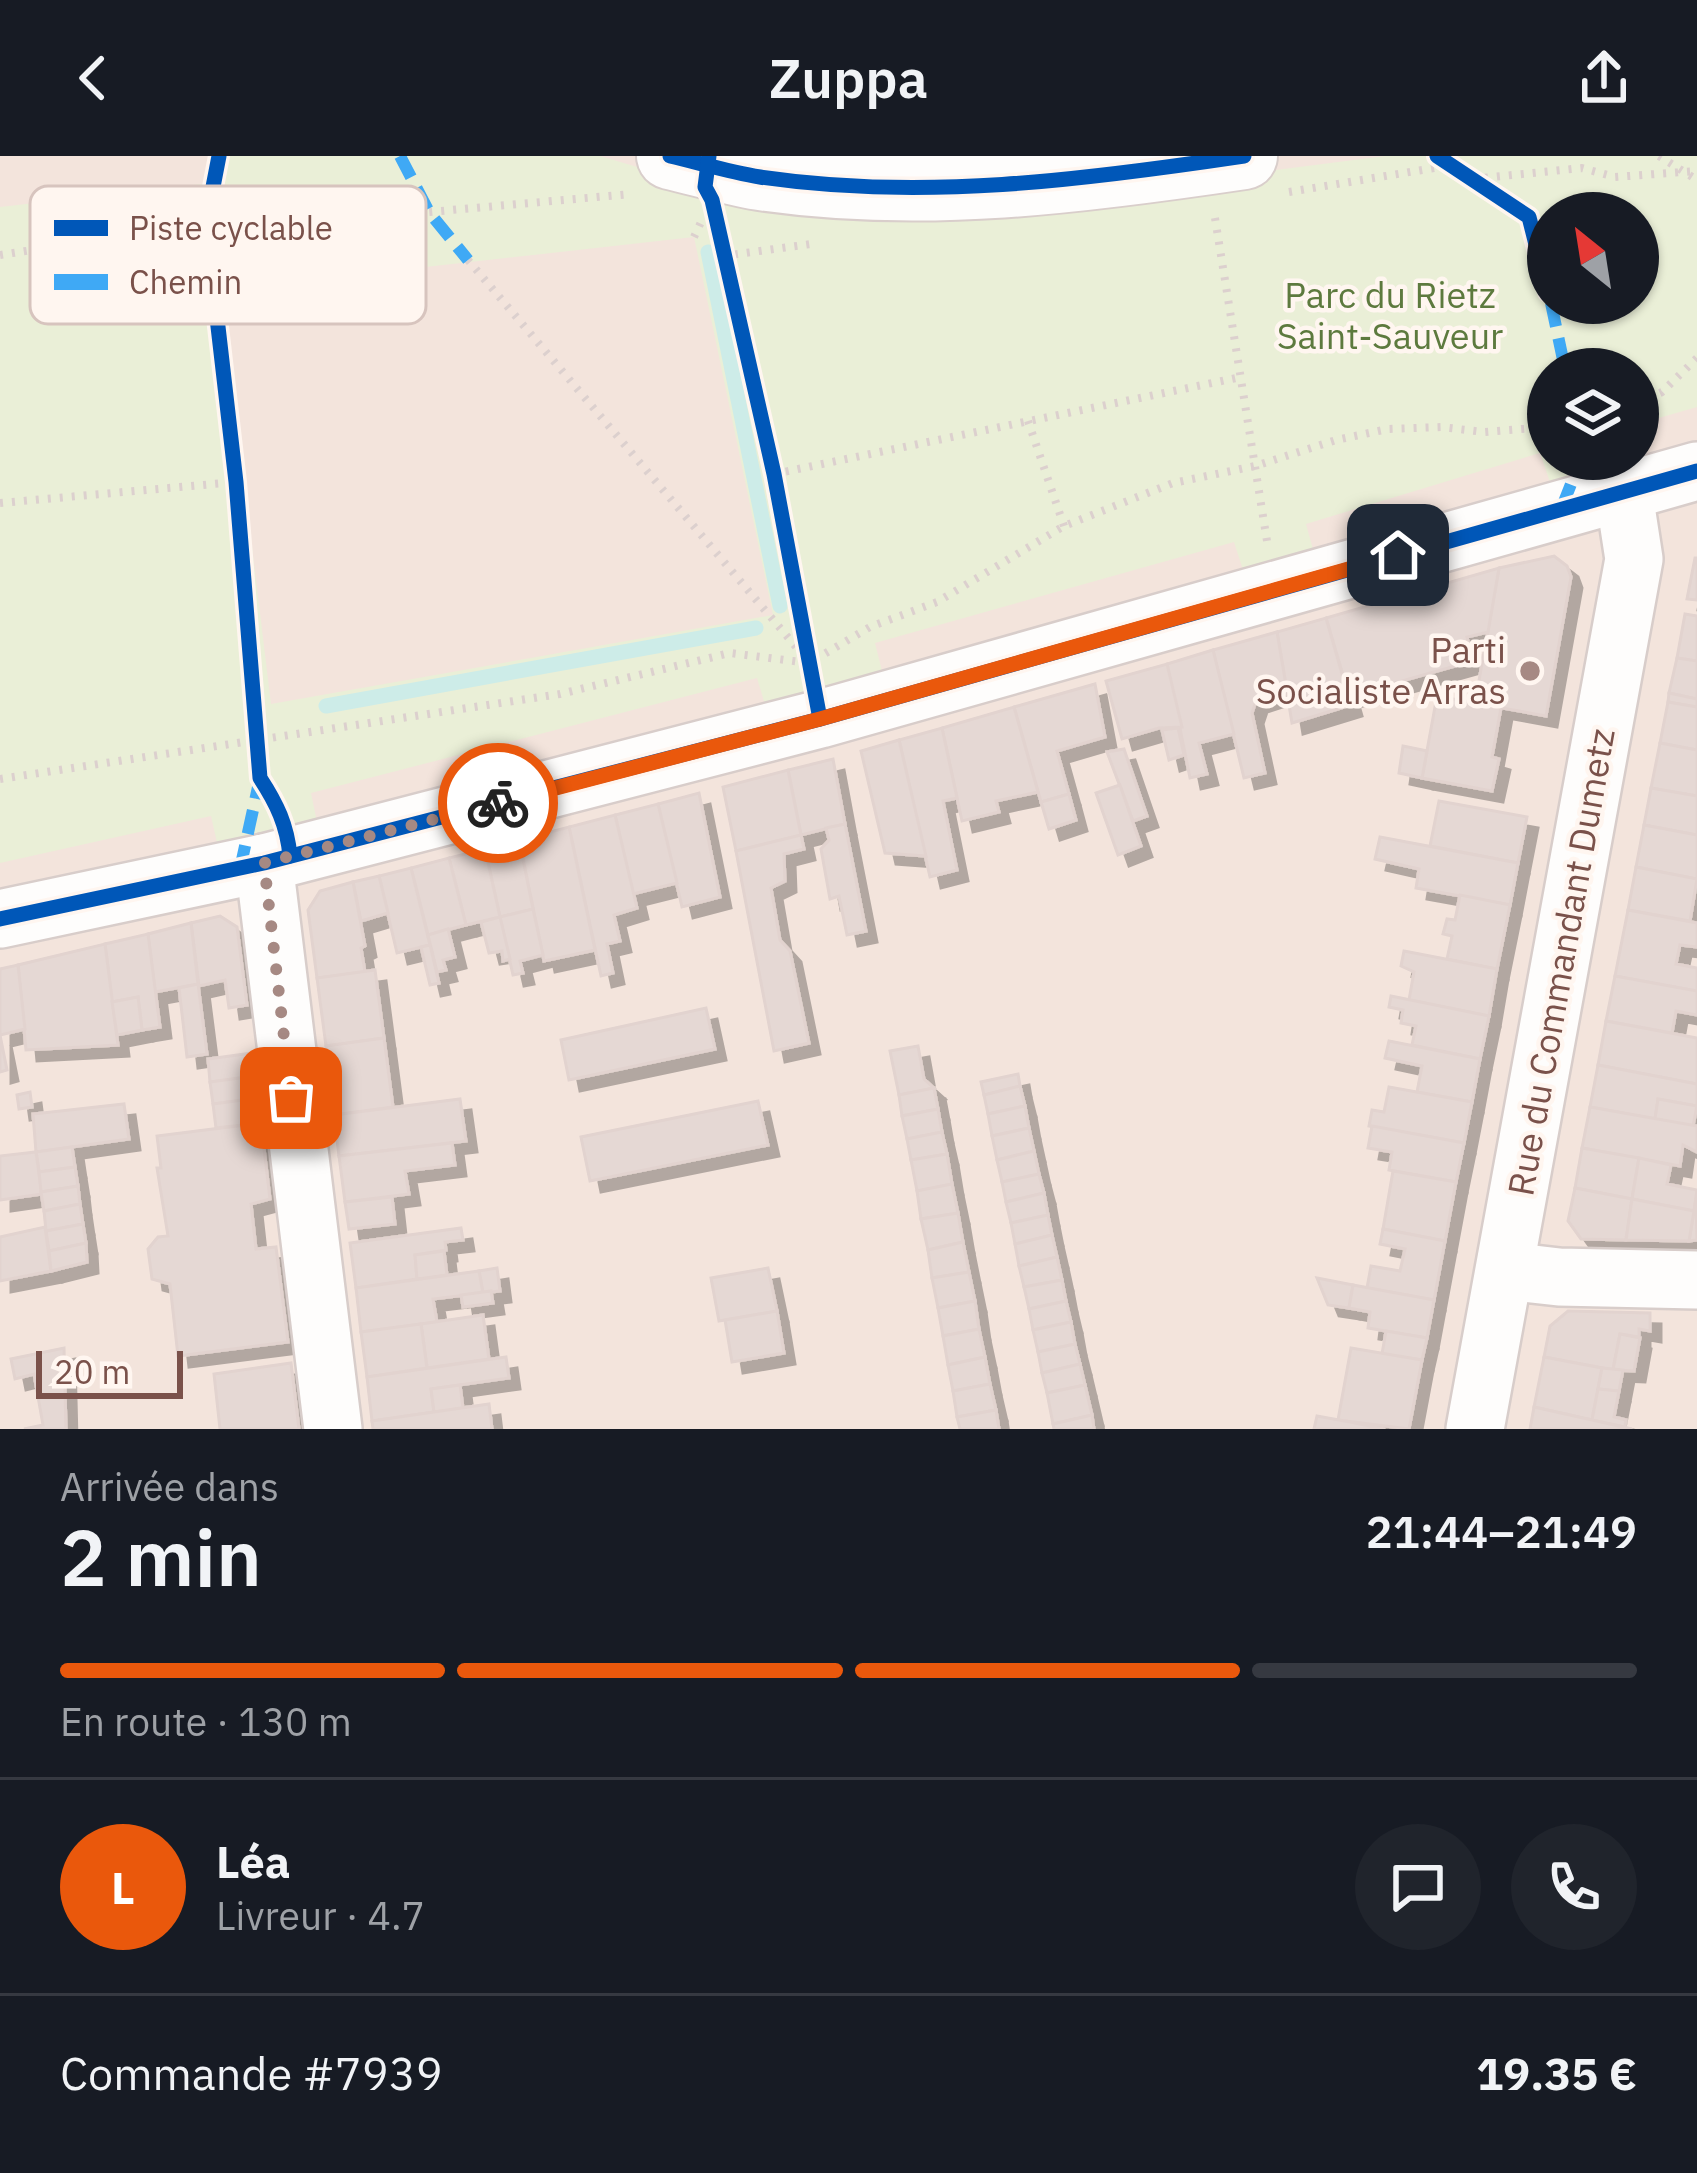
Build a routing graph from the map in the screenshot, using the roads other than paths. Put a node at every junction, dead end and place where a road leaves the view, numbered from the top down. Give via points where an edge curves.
1 (653, 175) edge
2 (1228, 181) edge
3 (1697, 471) edge
4 (1624, 494) junction
5 (264, 863) junction
6 (0, 919) edge
7 (1506, 1270) junction
8 (1697, 1280) edge
9 (333, 1429) edge
10 (1474, 1429) edge

1 - 2 main road via 912,189
3 - 4 street
4 - 5 street via 820,719
4 - 7 street, Rue du Commandant Dumetz via 1634,559
5 - 6 street
5 - 9 street
7 - 8 street
7 - 10 street, Rue du Commandant Dumetz

